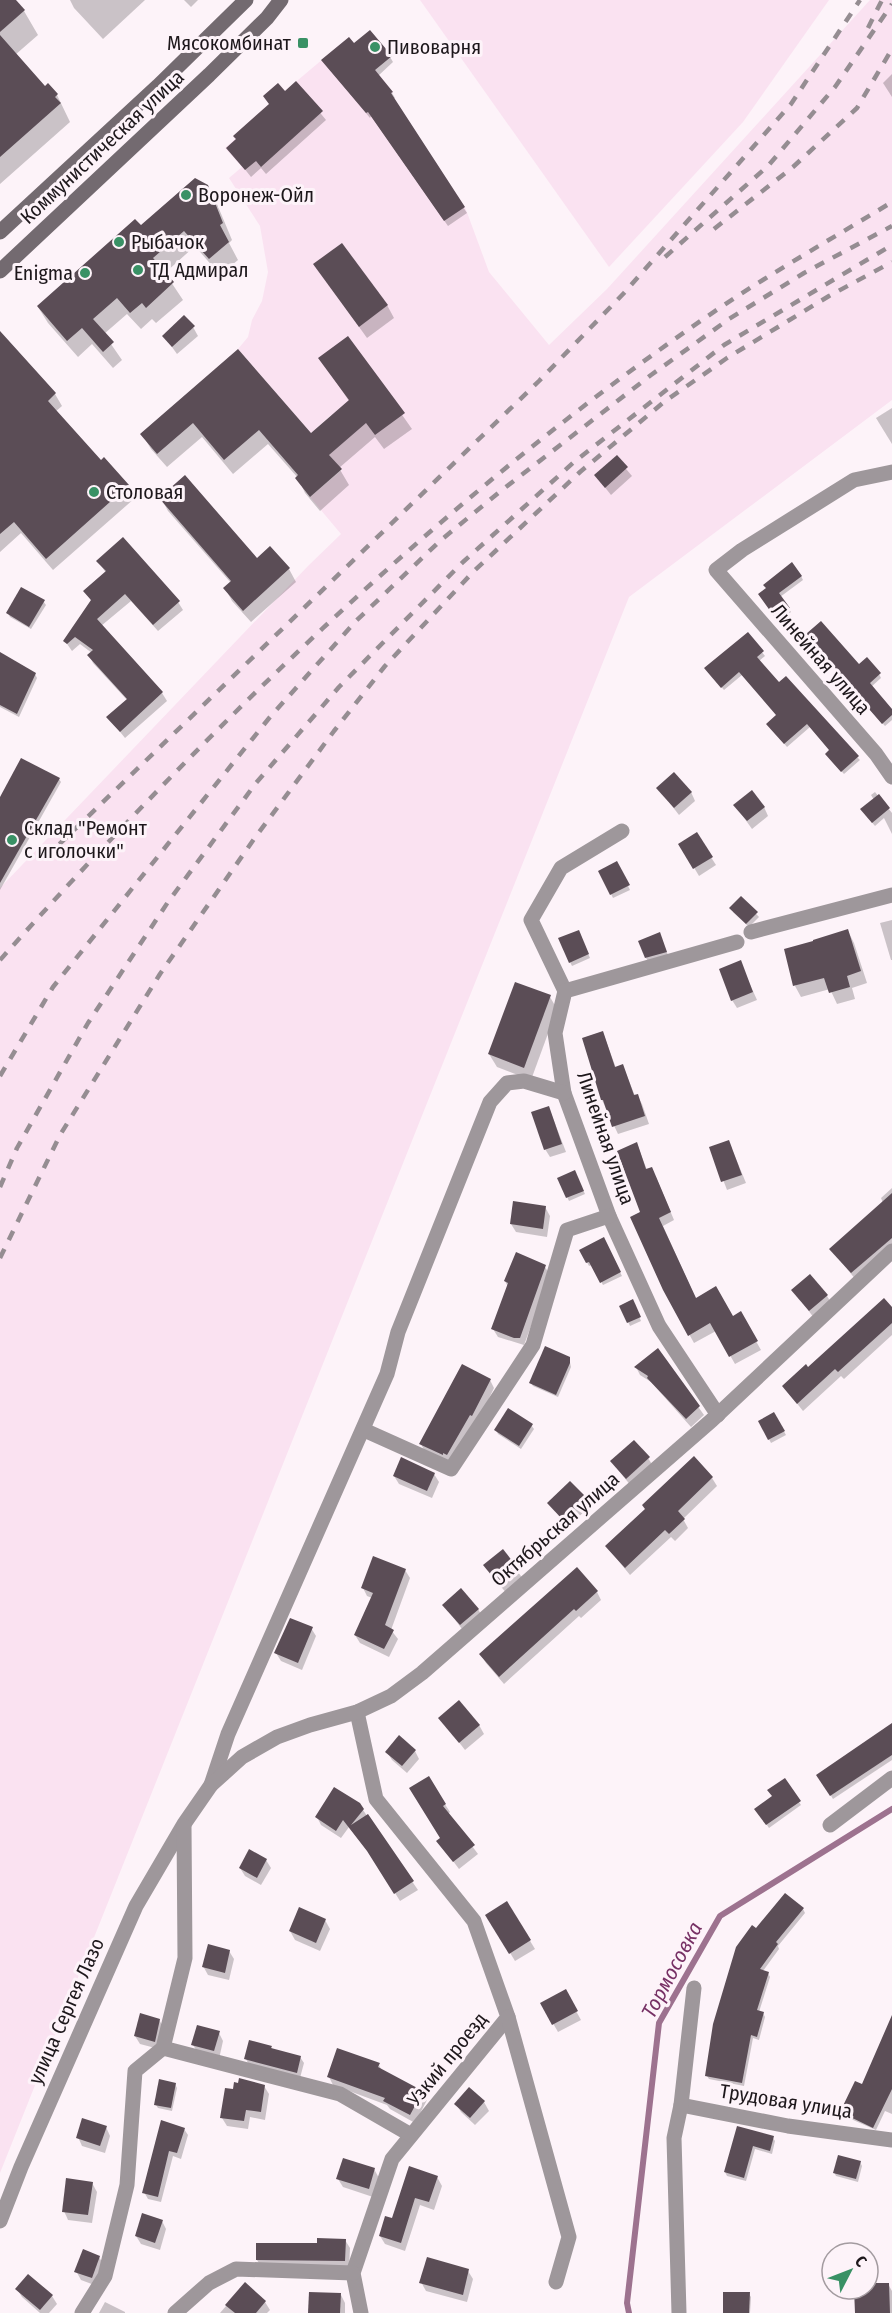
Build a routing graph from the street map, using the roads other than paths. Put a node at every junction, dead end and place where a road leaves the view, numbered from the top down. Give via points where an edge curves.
1 (246, 0) edge
2 (281, 0) edge
3 (0, 232) edge
4 (0, 271) edge
5 (892, 472) edge
6 (892, 777) edge
7 (622, 831) dead end
8 (892, 895) edge
9 (751, 932) dead end
10 (737, 942) dead end
11 (565, 991) junction
12 (564, 1093) junction
13 (609, 1216) junction
14 (892, 1251) edge
15 (718, 1415) junction
16 (364, 1430) junction
17 (357, 1712) junction
18 (892, 1778) edge
19 (211, 1785) junction
20 (184, 1824) junction
21 (830, 1825) dead end
22 (694, 1988) dead end
23 (508, 2017) junction
24 (163, 2048) junction
25 (681, 2105) junction
26 (890, 2134) edge
27 (411, 2135) junction
28 (0, 2221) edge
29 (353, 2273) junction
30 (556, 2282) dead end
31 (82, 2313) edge
32 (175, 2313) edge
33 (361, 2313) edge
34 (679, 2313) edge

1 - 3 main road, Коммунистическая улица
2 - 4 main road, Коммунистическая улица via 209,75
5 - 6 street, Линейная улица via 854,480 717,570 876,753
7 - 11 street via 561,868 531,920
8 - 9 street
10 - 11 street
11 - 12 street, Линейная улица via 555,1033
12 - 13 street, Линейная улица
12 - 16 street via 525,1081 507,1083 490,1102 398,1332 387,1374
13 - 15 street, Линейная улица via 659,1326
13 - 16 street via 567,1230 533,1345 451,1469
14 - 15 street, Октябрьская улица
15 - 17 street, Октябрьская улица via 422,1673 391,1696
16 - 19 street via 228,1734
17 - 19 street, Октябрьская улица via 277,1737 242,1757
17 - 23 street, Узкий проезд via 376,1799 474,1921
18 - 21 street
19 - 20 street, улица Сергея Лазо
20 - 24 street via 185,1958
20 - 28 street, улица Сергея Лазо via 131,1916
22 - 25 street
23 - 27 street, Узкий проезд
23 - 30 street via 569,2237
24 - 27 street via 340,2094
24 - 31 street via 135,2072 127,2185 105,2276
25 - 26 street, Трудовая улица via 788,2126
25 - 34 street via 674,2138
27 - 29 street, Узкий проезд via 392,2159
29 - 32 street via 236,2269 209,2283
29 - 33 street

